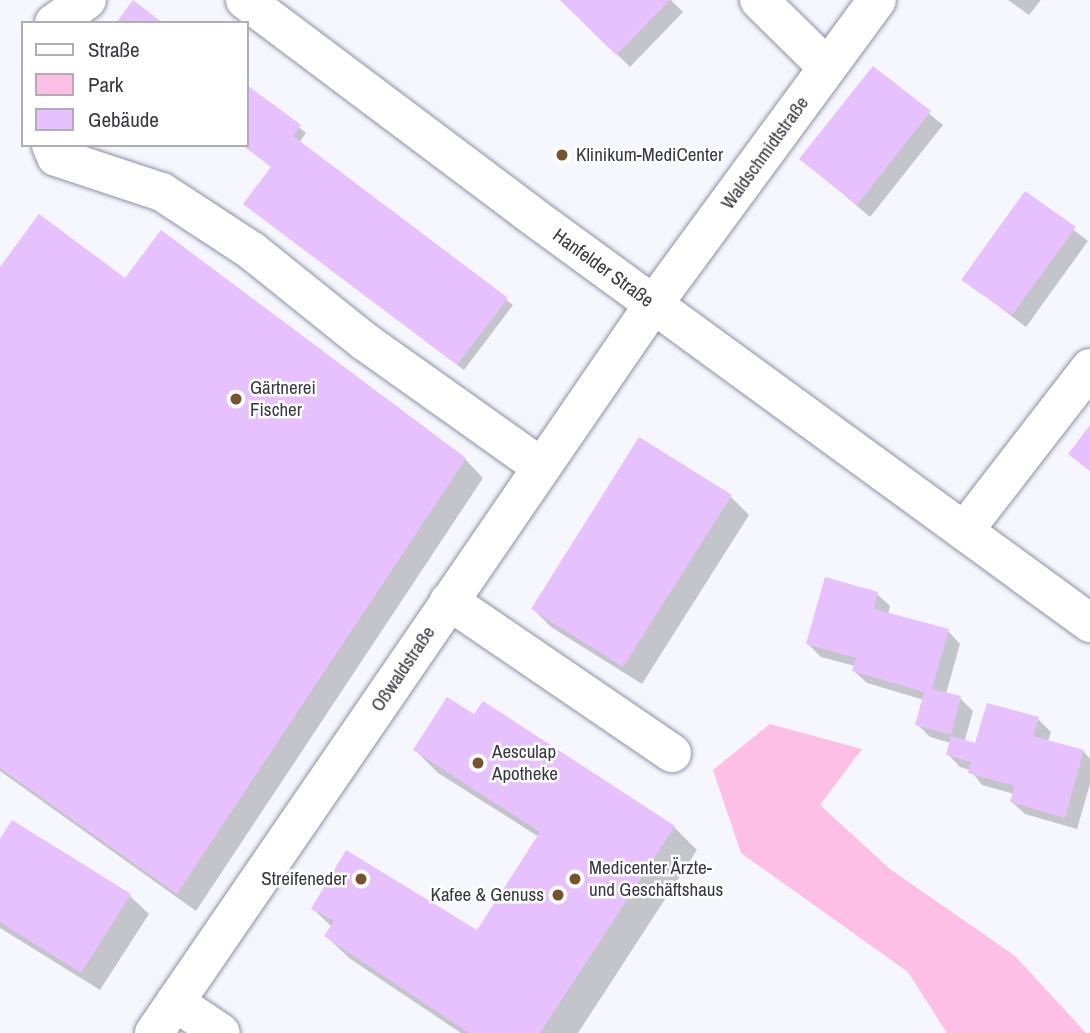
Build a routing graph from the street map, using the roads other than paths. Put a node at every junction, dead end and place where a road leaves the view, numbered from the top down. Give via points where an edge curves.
1 (87, 0) edge
2 (245, 0) edge
3 (759, 0) edge
4 (877, 0) edge
5 (57, 21) edge
6 (828, 67) junction
7 (52, 147) edge
8 (653, 305) junction
9 (1090, 368) edge
10 (541, 467) junction
11 (964, 531) junction
12 (449, 601) junction
13 (1090, 623) edge
14 (672, 753) dead end
15 (174, 1002) junction
16 (154, 1033) edge
17 (221, 1033) edge

1 - 5 street
2 - 8 street, Hanfelder Straße
3 - 6 street
4 - 6 street, Waldschmidtstraße
6 - 8 street, Waldschmidtstraße
7 - 10 street via 56,158 162,192 252,251 364,341
8 - 10 street, Oßwaldstraße
8 - 11 street, Hanfelder Straße
9 - 11 street
10 - 12 street, Oßwaldstraße
11 - 13 street, Hanfelder Straße
12 - 14 street
12 - 15 street, Oßwaldstraße
15 - 16 street, Oßwaldstraße
15 - 17 street

